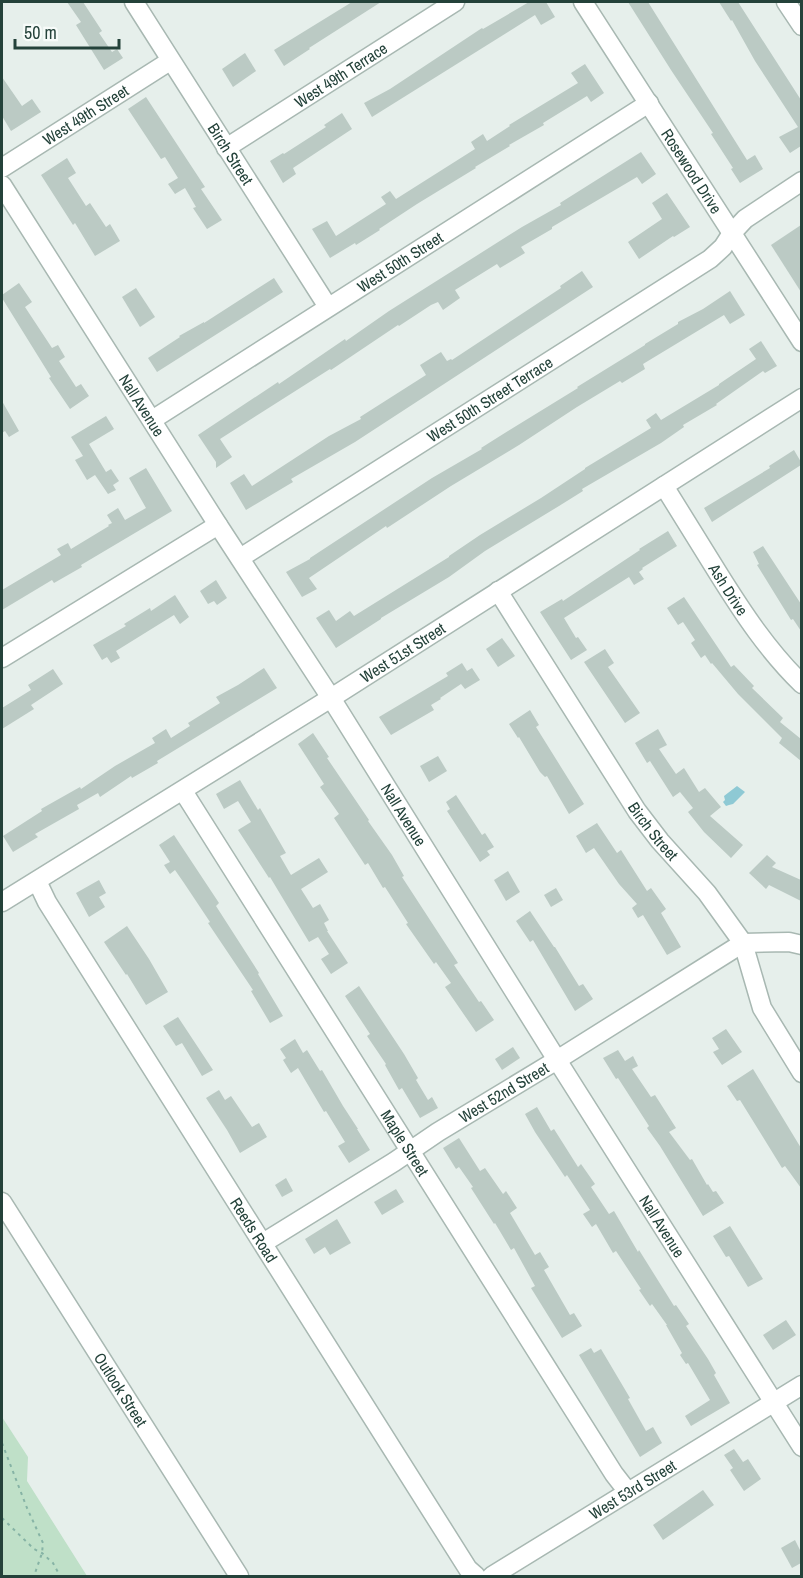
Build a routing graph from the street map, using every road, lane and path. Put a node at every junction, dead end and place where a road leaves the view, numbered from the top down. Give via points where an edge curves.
1 (134, 2) edge
2 (455, 2) edge
3 (583, 2) edge
4 (786, 2) edge
5 (801, 26) edge
6 (170, 61) junction
7 (648, 103) junction
8 (226, 147) junction
9 (2, 168) edge
10 (801, 181) edge
11 (2, 185) edge
12 (732, 233) junction
13 (328, 307) junction
14 (801, 342) edge
15 (801, 398) edge
16 (152, 420) junction
17 (663, 486) junction
18 (218, 525) junction
19 (240, 558) junction
20 (498, 591) junction
21 (2, 658) edge
22 (801, 684) edge
23 (331, 698) junction
24 (183, 791) junction
25 (37, 881) junction
26 (2, 902) edge
27 (743, 943) junction
28 (801, 945) edge
29 (557, 1060) junction
30 (801, 1073) edge
31 (410, 1150) junction
32 (2, 1202) edge
33 (263, 1243) junction
34 (801, 1385) edge
35 (773, 1402) junction
36 (2, 1443) edge
37 (801, 1447) edge
38 (628, 1492) junction
39 (2, 1518) edge
40 (42, 1553) junction
41 (34, 1576) edge
42 (60, 1576) edge
43 (239, 1576) edge
44 (476, 1576) edge
45 (492, 1576) edge

1 - 6 street, Birch Street
2 - 8 street, West 49th Terrace
3 - 7 street, Rosewood Drive
4 - 5 street
6 - 8 street, Birch Street
6 - 9 street, West 49th Street
7 - 12 street, Rosewood Drive
7 - 13 street, West 50th Street
8 - 13 street, Birch Street
10 - 12 street, West 50th Street Terrace via 745,219
11 - 16 street, Nall Avenue
12 - 14 street, Rosewood Drive
12 - 19 street, West 50th Street Terrace via 710,259
13 - 16 street, West 50th Street
15 - 17 street, West 51st Street
16 - 18 street, Nall Avenue
17 - 20 street, West 51st Street
17 - 22 street, Ash Drive via 743,612
18 - 19 street, Nall Avenue
18 - 21 street
19 - 23 street, Nall Avenue
20 - 23 street, West 51st Street
20 - 27 street, Birch Street via 637,811 707,893
23 - 24 street, West 51st Street
23 - 29 street, Nall Avenue
24 - 25 street, West 51st Street
24 - 31 street, Maple Street
25 - 26 street, West 51st Street
25 - 33 street, Reeds Road
27 - 28 street
27 - 29 street, West 52nd Street
27 - 30 street, Birch Street via 762,1008
29 - 31 street, West 52nd Street
29 - 35 street, Nall Avenue
31 - 33 street, West 52nd Street
31 - 38 street, Maple Street
32 - 43 street, Outlook Street
33 - 44 street, Reeds Road
34 - 35 street, West 53rd Street
35 - 37 street, Nall Avenue
35 - 38 street, West 53rd Street
36 - 40 path via 43,1543
38 - 45 street, West 53rd Street
39 - 40 path
40 - 41 path
40 - 42 path

